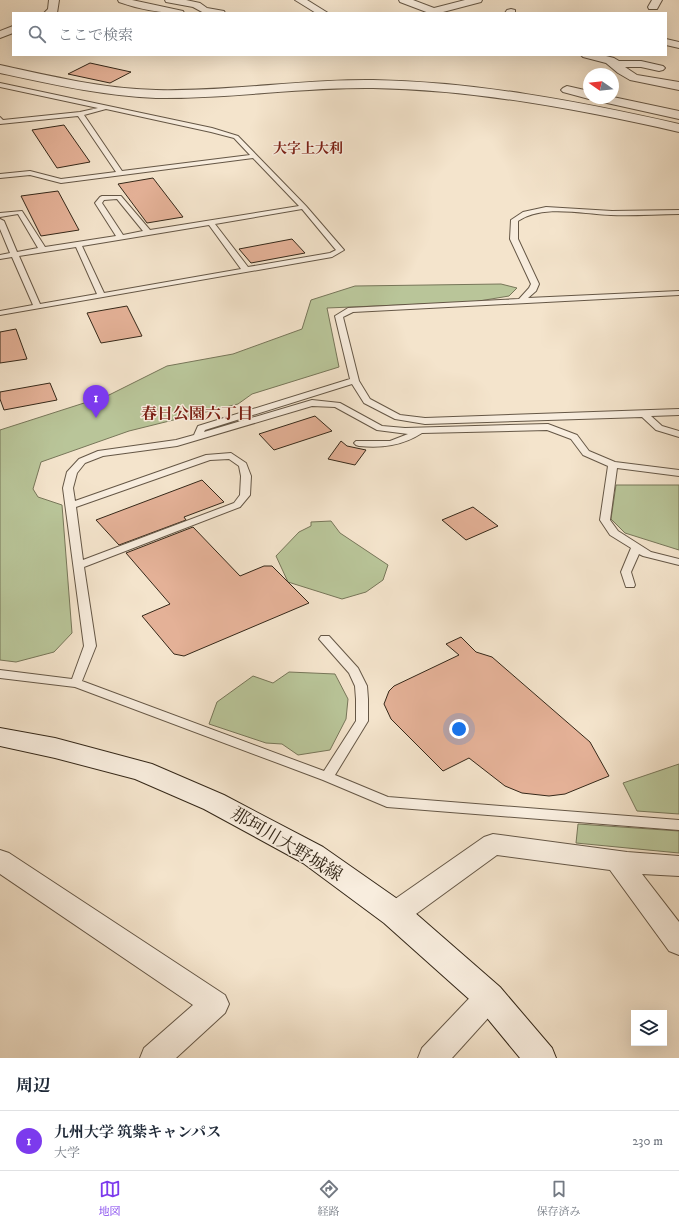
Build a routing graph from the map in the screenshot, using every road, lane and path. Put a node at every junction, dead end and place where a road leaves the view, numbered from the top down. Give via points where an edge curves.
1 (54, 0) edge
2 (123, 0) edge
3 (170, 0) edge
4 (300, 0) edge
5 (404, 0) edge
6 (476, 0) edge
7 (51, 12) edge
8 (174, 12) edge
9 (215, 12) edge
10 (321, 12) edge
11 (436, 12) edge
12 (12, 29) edge
13 (0, 34) edge
14 (667, 42) edge
15 (679, 45) edge
16 (592, 56) edge
17 (616, 64) junction
18 (658, 68) dead end
19 (0, 69) edge
20 (0, 85) edge
21 (679, 86) edge
22 (567, 90) dead end
23 (583, 94) edge
24 (619, 102) edge
25 (106, 108) junction
26 (80, 114) junction
27 (679, 115) edge
28 (0, 119) edge
29 (679, 128) edge
30 (256, 156) junction
31 (121, 174) junction
32 (0, 176) edge
33 (304, 207) junction
34 (679, 212) edge
35 (0, 215) edge
36 (0, 221) edge
37 (211, 223) junction
38 (148, 233) junction
39 (121, 238) junction
40 (78, 244) junction
41 (43, 250) junction
42 (13, 255) junction
43 (0, 257) edge
44 (246, 270) junction
45 (679, 294) edge
46 (101, 295) junction
47 (520, 302) junction
48 (37, 306) junction
49 (0, 313) edge
50 (355, 382) junction
51 (679, 412) edge
52 (644, 414) junction
53 (420, 431) junction
54 (679, 434) edge
55 (198, 436) junction
56 (359, 444) dead end
57 (613, 465) junction
58 (679, 473) edge
59 (70, 506) junction
60 (637, 547) junction
61 (679, 562) edge
62 (78, 566) junction
63 (630, 585) dead end
64 (325, 639) dead end
65 (0, 674) edge
66 (76, 684) junction
67 (0, 737) edge
68 (327, 776) junction
69 (679, 824) edge
70 (0, 860) edge
71 (618, 861) junction
72 (679, 866) edge
73 (395, 914) junction
74 (679, 943) edge
75 (489, 997) junction
76 (155, 1058) edge
77 (433, 1058) edge
78 (540, 1058) edge

1 - 7 street
2 - 8 street
3 - 9 street
4 - 10 street
5 - 11 street
6 - 11 street
12 - 13 street
14 - 15 street
16 - 17 street
17 - 18 street via 641,64
17 - 21 street via 634,78
19 - 29 street via 67,84 138,93 215,93 328,84 462,89 562,102
20 - 25 lane
22 - 23 street
24 - 27 street
25 - 26 lane
25 - 30 lane via 236,137
26 - 28 lane via 1,122
26 - 31 lane
30 - 31 lane
30 - 33 lane
31 - 32 lane via 61,181 30,173
33 - 37 lane
33 - 44 lane via 340,250 332,256
34 - 47 lane via 533,210 519,216 514,225 514,239 535,284 533,290
35 - 41 lane via 20,212
36 - 42 lane
37 - 38 lane
37 - 44 lane
38 - 39 lane
38 - 39 lane via 119,197 102,198 98,203
39 - 40 lane
40 - 41 lane
40 - 46 lane
41 - 42 lane
42 - 43 lane
42 - 48 lane
44 - 46 lane
45 - 47 lane
46 - 48 lane
47 - 50 lane via 344,312 339,316
48 - 49 lane
50 - 52 lane via 367,401 398,417 425,421
50 - 55 lane via 347,382 201,428
51 - 52 lane
52 - 54 lane via 665,432
53 - 55 lane via 380,428 337,405 312,403
53 - 56 lane via 400,441 384,445
53 - 57 lane via 548,427 574,437 586,453
55 - 59 lane via 178,443 101,453 82,461 72,472 68,488
57 - 58 lane
57 - 60 lane via 604,520 614,533
59 - 62 lane
59 - 62 lane via 209,457 231,456 243,465 246,476 245,495 237,505
60 - 61 lane via 647,554
60 - 63 lane via 626,572
62 - 66 lane via 90,646
64 - 68 lane via 354,671 361,686 362,699 362,721
65 - 66 lane
66 - 68 lane
67 - 73 street, 那珂川大野城線 via 55,748 142,771 214,802 313,855
68 - 69 lane via 387,802
70 - 76 street via 215,1004
71 - 72 street
71 - 73 street via 493,844
71 - 74 street
73 - 75 street, 那珂川大野城線
75 - 77 street
75 - 78 street, 那珂川大野城線

